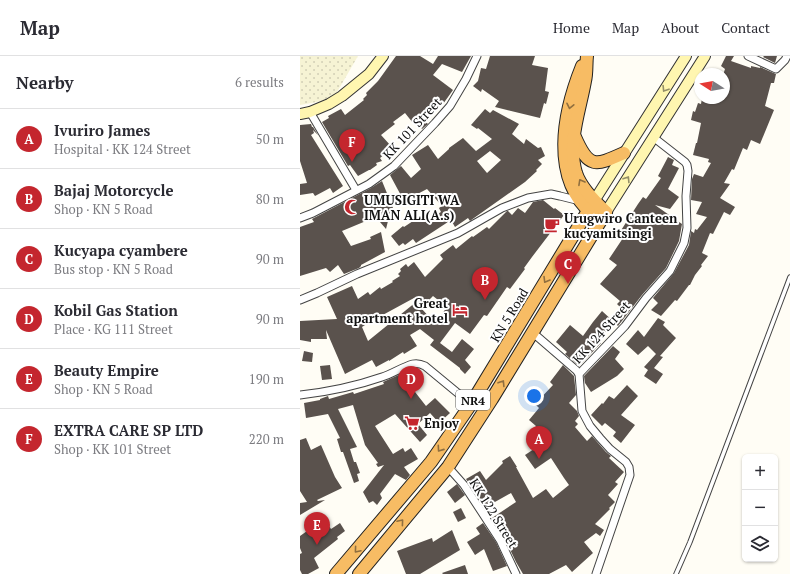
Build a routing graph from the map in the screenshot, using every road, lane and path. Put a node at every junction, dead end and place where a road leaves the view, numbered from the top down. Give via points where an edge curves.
1 (383, 56) edge
2 (477, 56) edge
3 (587, 56) edge
4 (686, 56) edge
5 (705, 56) edge
6 (748, 56) edge
7 (787, 56) edge
8 (305, 113) edge
9 (574, 134) junction
10 (653, 137) junction
11 (624, 153) junction
12 (356, 190) junction
13 (580, 201) junction
14 (591, 206) junction
15 (603, 217) junction
16 (300, 218) edge
17 (790, 277) edge
18 (300, 300) edge
19 (532, 332) junction
20 (579, 374) junction
21 (300, 394) edge
22 (471, 404) junction
23 (448, 467) junction
24 (336, 574) edge
25 (359, 574) edge
26 (516, 574) edge
27 (596, 574) edge
28 (676, 574) edge

1 - 8 main road via 369,74 353,87 329,104
2 - 12 street, KK 101 Street via 450,106 435,123 394,166
3 - 9 highway via 586,80
3 -> 13 highway via 572,99 565,135 567,173
4 -> 11 main road, KN 5 Road
5 - 10 main road
6 - 7 street via 776,69
8 - 12 street
9 - 11 highway via 586,158 591,161 601,162
14 -> 9 highway via 576,173
15 -> 10 main road
10 - 20 street, KK 124 Street via 687,165 687,228 684,243 670,271 625,326
11 - 14 main road, KN 5 Road
12 - 16 street, KK 101 Street
13 - 14 highway
13 - 18 street via 551,194 528,198 502,208 458,233
14 - 15 highway
14 -> 22 highway, KN 5 Road / NR4
15 - 19 highway, NR4
17 - 28 lane
19 - 20 street
23 -> 19 highway, NR4
20 - 27 street, KK 124 Street via 582,411 590,426 630,467 630,476
21 - 22 street via 356,385 419,364 425,366
22 -> 24 highway, KN 5 Road / NR4 via 431,462
25 -> 23 highway, NR4
23 - 26 street, KK 122 Street via 464,485 500,540

